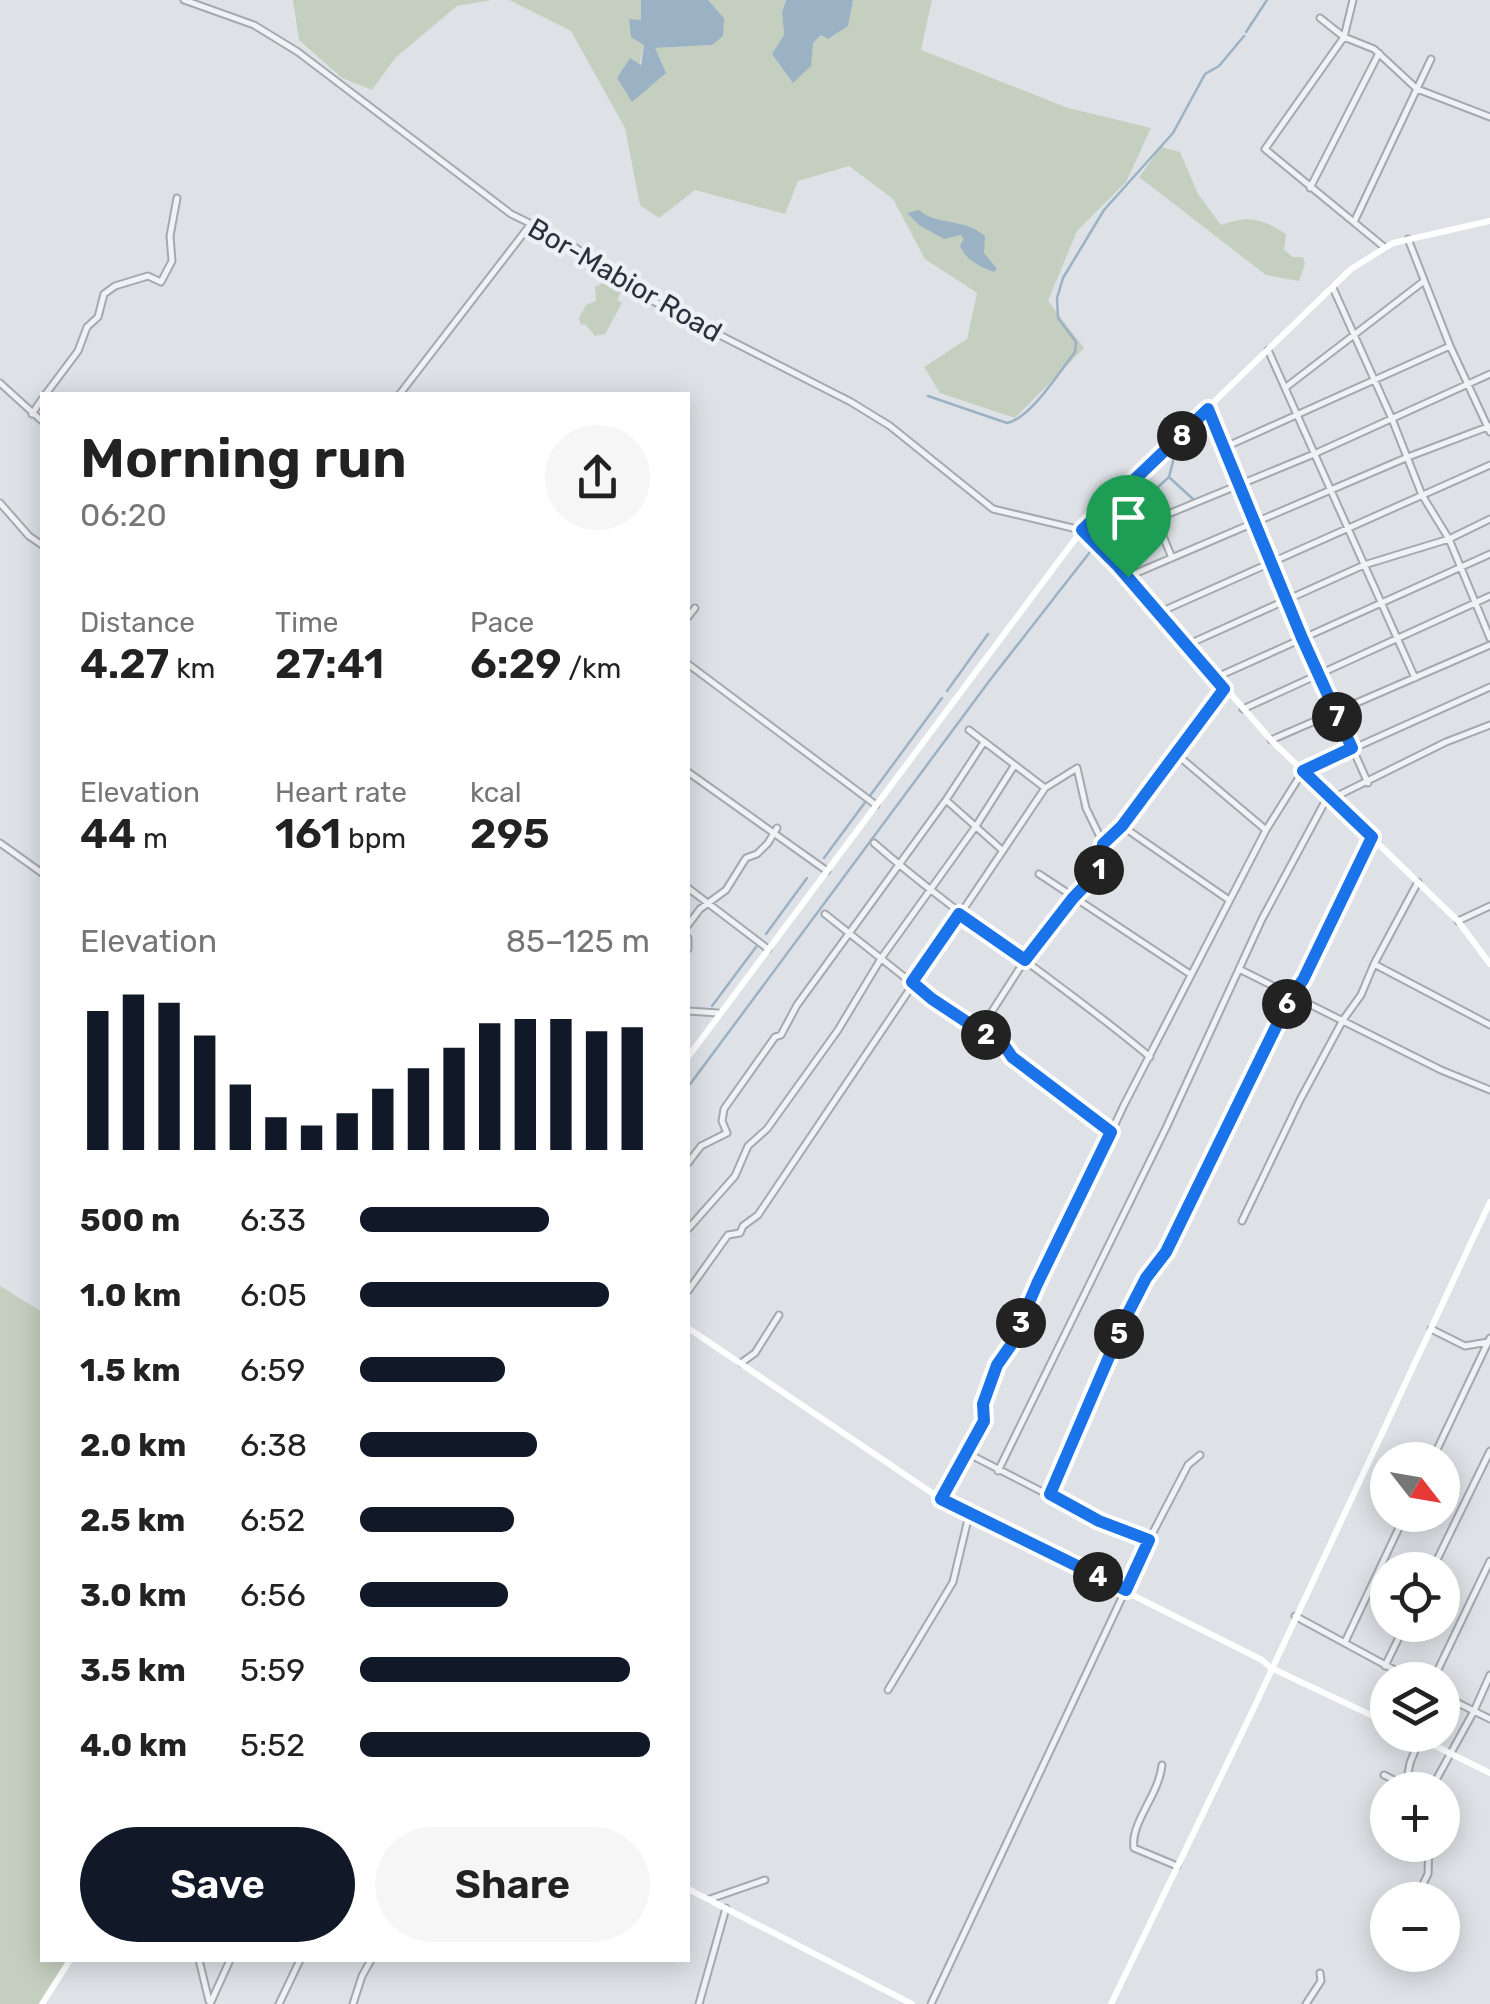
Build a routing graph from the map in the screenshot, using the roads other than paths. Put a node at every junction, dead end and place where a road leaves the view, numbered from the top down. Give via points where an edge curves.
1 (184, 0) edge
2 (1354, 0) edge
3 (1320, 18) dead end
4 (1344, 36) junction
5 (1379, 53) junction
6 (1431, 60) dead end
7 (1417, 89) junction
8 (1490, 117) edge
9 (1310, 188) junction
10 (177, 198) dead end
11 (1490, 221) edge
12 (1354, 222) junction
13 (530, 224) junction
14 (1408, 239) junction
15 (1384, 248) junction
16 (1424, 280) junction
17 (1332, 286) junction
18 (1353, 334) junction
19 (1450, 346) junction
20 (1268, 350) junction
21 (1490, 374) edge
22 (1374, 380) junction
23 (0, 384) edge
24 (1468, 386) junction
25 (1285, 388) junction
26 (48, 392) edge
27 (401, 392) edge
28 (40, 403) edge
29 (1208, 409) junction
30 (32, 414) junction
31 (1296, 414) junction
32 (1392, 419) junction
33 (40, 420) edge
34 (1489, 429) edge
35 (1223, 448) junction
36 (1314, 454) junction
37 (1408, 457) junction
38 (1490, 465) edge
39 (1238, 486) junction
40 (1330, 491) junction
41 (1422, 495) junction
42 (0, 503) edge
43 (1490, 519) edge
44 (1254, 523) junction
45 (1348, 528) junction
46 (1082, 530) junction
47 (1449, 539) junction
48 (40, 544) edge
49 (1490, 554) edge
50 (1172, 558) junction
51 (1270, 562) junction
52 (1364, 566) junction
53 (1459, 568) junction
54 (1128, 577) junction
55 (1490, 596) edge
56 (1286, 600) junction
57 (1474, 603) junction
58 (1381, 604) junction
59 (695, 608) dead end
60 (1158, 613) junction
61 (690, 614) edge
62 (1302, 638) junction
63 (1396, 638) junction
64 (1490, 641) edge
65 (1186, 646) junction
66 (690, 666) edge
67 (1318, 674) junction
68 (1214, 678) junction
69 (1415, 678) junction
70 (1490, 687) edge
71 (1224, 689) junction
72 (1242, 709) junction
73 (1335, 712) junction
74 (1490, 726) edge
75 (969, 730) dead end
76 (1271, 740) junction
77 (984, 742) junction
78 (1352, 748) junction
79 (1175, 753) junction
80 (1014, 766) junction
81 (1303, 771) junction
82 (690, 773) edge
83 (1368, 783) junction
84 (1045, 788) junction
85 (1330, 798) junction
86 (946, 800) junction
87 (876, 805) junction
88 (976, 826) junction
89 (1122, 826) junction
90 (1266, 830) junction
91 (775, 831) junction
92 (1372, 837) junction
93 (0, 842) edge
94 (874, 844) dead end
95 (1103, 844) junction
96 (1002, 850) junction
97 (898, 865) junction
98 (827, 871) junction
99 (40, 872) edge
100 (1038, 874) dead end
101 (1418, 882) junction
102 (690, 889) edge
103 (931, 890) junction
104 (1073, 898) junction
105 (1229, 900) junction
106 (709, 902) junction
107 (1490, 906) edge
108 (825, 914) dead end
109 (959, 914) junction
110 (1458, 921) junction
111 (690, 923) edge
112 (848, 932) junction
113 (768, 949) junction
114 (1486, 952) edge
115 (882, 957) junction
116 (1025, 960) junction
117 (1374, 964) junction
118 (1490, 964) edge
119 (1239, 968) junction
120 (1191, 974) junction
121 (912, 982) junction
122 (1292, 994) junction
123 (690, 1011) edge
124 (718, 1013) junction
125 (1343, 1020) junction
126 (1490, 1025) edge
127 (980, 1030) junction
128 (690, 1054) edge
129 (1150, 1057) junction
130 (1490, 1090) edge
131 (1111, 1132) junction
132 (690, 1160) edge
133 (1490, 1202) edge
134 (1242, 1221) dead end
135 (690, 1227) edge
136 (690, 1287) edge
137 (780, 1315) dead end
138 (690, 1329) edge
139 (1431, 1329) junction
140 (1489, 1340) edge
141 (740, 1364) junction
142 (1441, 1442) edge
143 (1490, 1451) edge
144 (967, 1453) junction
145 (1200, 1455) dead end
146 (998, 1471) junction
147 (1050, 1494) junction
148 (941, 1499) junction
149 (970, 1515) junction
150 (1397, 1532) edge
151 (1149, 1540) junction
152 (1441, 1552) edge
153 (1490, 1560) edge
154 (1126, 1590) junction
155 (1295, 1616) junction
156 (1345, 1642) junction
157 (1377, 1662) edge
158 (1442, 1662) edge
159 (1271, 1668) junction
160 (1490, 1675) edge
161 (888, 1690) dead end
162 (1460, 1704) edge
163 (1474, 1711) junction
164 (1370, 1715) edge
165 (1490, 1719) edge
166 (1450, 1753) junction
167 (1162, 1765) dead end
168 (1441, 1772) edge
169 (1490, 1773) edge
170 (1178, 1866) junction
171 (765, 1880) dead end
172 (690, 1890) edge
173 (710, 1899) junction
174 (726, 1908) junction
175 (69, 1962) edge
176 (200, 1962) edge
177 (229, 1962) edge
178 (299, 1962) edge
179 (370, 1962) edge
180 (1320, 1973) dead end
181 (42, 2004) edge
182 (210, 2004) edge
183 (279, 2004) edge
184 (353, 2004) edge
185 (699, 2004) edge
186 (912, 2004) edge
187 (931, 2004) edge
188 (1111, 2004) edge
189 (1306, 2004) edge

1 - 13 street, Bor-Mabior Road via 254,24 298,52
2 - 4 street
3 - 4 street
4 - 5 street
4 - 9 street via 1264,149
5 - 7 street
5 - 9 street
6 - 7 street
7 - 8 street
7 - 12 street
9 - 12 street
10 - 26 street via 172,262 161,282 148,276 104,294 81,347
11 - 14 street
12 - 15 street
13 - 27 street
13 - 46 street, Bor-Mabior Road via 648,299 890,426 993,509
14 - 15 street
14 - 16 street
15 - 17 street
16 - 18 street
16 - 19 street
17 - 18 street
17 - 20 street
18 - 22 street
18 - 25 street
19 - 22 street
19 - 24 street
20 - 25 street
20 - 29 street
21 - 24 street
22 - 31 street
22 - 32 street
23 - 30 street
24 - 32 street
24 - 34 street
25 - 31 street
28 - 30 street
29 - 35 street
29 - 46 street
30 - 33 street
31 - 35 street
31 - 36 street
32 - 36 street
32 - 37 street
34 - 37 street
35 - 39 street
36 - 39 street
36 - 40 street
37 - 40 street
37 - 41 street
38 - 41 street
39 - 44 street
39 - 50 street via 1156,520
40 - 44 street
40 - 45 street
41 - 45 street
41 - 47 street
42 - 48 street
43 - 47 street
44 - 50 street
44 - 51 street
45 - 51 street
45 - 52 street
46 - 54 street
46 - 87 street
47 - 52 street
47 - 53 street
49 - 53 street
50 - 54 street
51 - 56 street
51 - 60 street
52 - 56 street
52 - 58 street
53 - 57 street
53 - 58 street
54 - 60 street
55 - 57 street
56 - 62 street
56 - 65 street
57 - 63 street
57 - 64 street
58 - 62 street
58 - 63 street
59 - 61 street
60 - 65 street
62 - 67 street
62 - 68 street
63 - 67 street
63 - 69 street
64 - 69 street
65 - 68 street
66 - 87 street
67 - 72 street
67 - 73 street
68 - 71 street
69 - 73 street
70 - 78 street
71 - 72 street
71 - 79 street
72 - 76 street
73 - 76 street
73 - 78 street
74 - 83 street
75 - 77 street
76 - 81 street
77 - 80 street
77 - 86 street
78 - 81 street
78 - 83 street
79 - 89 street
79 - 90 street
80 - 84 street
80 - 88 street
81 - 85 street
81 - 90 street
82 - 91 street
83 - 85 street
84 - 95 street via 1077,768
84 - 96 street
85 - 92 street
85 - 119 street
86 - 88 street
86 - 97 street
87 - 98 street
88 - 96 street
88 - 103 street
89 - 95 street
89 - 105 street
90 - 105 street
91 - 98 street
91 - 106 street
92 - 101 street
92 - 122 street
93 - 99 street
94 - 97 street
95 - 104 street via 1098,872
96 - 109 street
97 - 103 street
97 - 112 street
98 - 113 street
100 - 104 street
101 - 110 street
101 - 117 street
102 - 106 street
103 - 109 street
103 - 115 street
104 - 116 street
104 - 120 street
105 - 120 street
106 - 111 street
106 - 113 street
107 - 110 street
108 - 112 street
109 - 116 street
109 - 121 street
110 - 114 street
112 - 115 street
112 - 132 street via 724,1109 727,1132
113 - 124 street
114 - 118 street
115 - 121 street
115 - 135 street via 828,1044 748,1146 736,1176
116 - 127 street
116 - 129 street
117 - 125 street
117 - 126 street
119 - 122 street
119 - 146 street
120 - 129 street
121 - 127 street
121 - 136 street via 758,1214 740,1233 728,1235
122 - 125 street
122 - 147 street via 1166,1252 1127,1315
123 - 124 street
124 - 128 street
125 - 130 street
125 - 134 street
127 - 131 street
129 - 131 street
131 - 144 street via 997,1365 984,1421
133 - 139 street
137 - 141 street
138 - 141 street
139 - 140 street via 1465,1346
139 - 155 street
140 - 142 street
141 - 148 street
143 - 152 street
144 - 146 street
144 - 148 street
145 - 151 street via 1188,1465
146 - 147 street
147 - 151 street
148 - 149 street
149 - 154 street
149 - 161 street via 953,1582
150 - 156 street
151 - 154 street
153 - 158 street
154 - 159 street
154 - 187 street
155 - 156 street
155 - 159 street
156 - 157 street
159 - 164 street
159 - 170 street
160 - 163 street
162 - 163 street
163 - 165 street
163 - 166 street
166 - 168 street
166 - 169 street
167 - 170 street via 1160,1785 1132,1837 1134,1848
170 - 188 street
171 - 173 street
172 - 173 street
173 - 174 street
174 - 185 street
174 - 186 street
175 - 181 street
176 - 182 street
177 - 182 street
178 - 183 street
179 - 184 street
180 - 189 street

